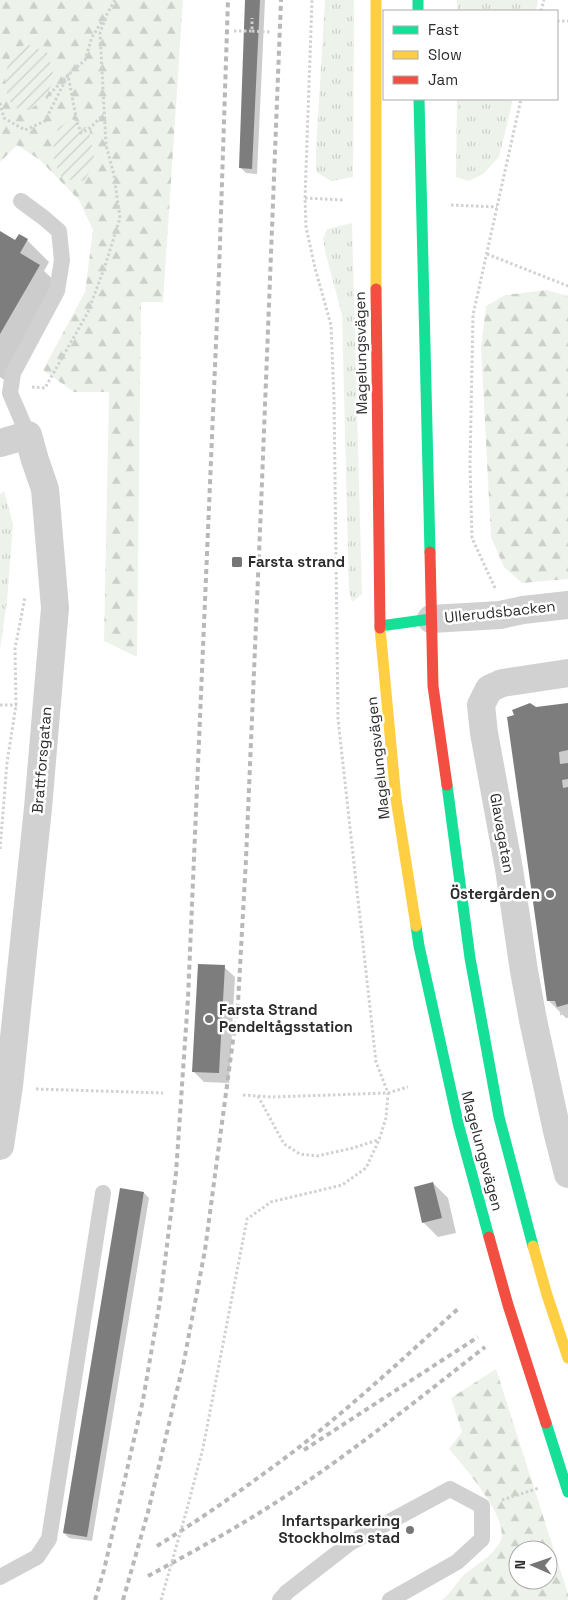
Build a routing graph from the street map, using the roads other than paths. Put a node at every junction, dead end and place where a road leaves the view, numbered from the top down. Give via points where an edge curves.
1 (376, 0) edge
2 (418, 100) edge
3 (21, 201) dead end
4 (28, 435) junction
5 (0, 443) edge
6 (568, 605) edge
7 (431, 619) junction
8 (380, 626) junction
9 (568, 673) edge
10 (4, 1086) edge
11 (0, 1146) edge
12 (568, 1174) edge
13 (104, 1193) dead end
14 (568, 1358) edge
15 (568, 1492) edge
16 (0, 1577) edge
17 (280, 1600) edge
18 (390, 1600) edge

1 - 8 main road, Magelungsvägen
2 - 7 main road, Magelungsvägen
3 - 4 lane, Brattforsgatan via 59,232 62,260 57,291 13,373 10,393
4 - 5 street
4 - 10 street, Brattforsgatan via 45,489 55,608 38,808
6 - 7 street, Ullerudsbacken via 500,615
7 - 8 main road
7 - 14 main road, Magelungsvägen via 433,686 470,958 496,1098 522,1205
8 - 15 main road, Magelungsvägen via 396,799 419,946 461,1136 508,1305
9 - 12 street, Glavagatan via 502,684 489,689 480,705 531,1010
10 - 11 street, Brattforsgatan
13 - 16 lane via 49,1539 37,1557
17 - 18 lane via 350,1543 450,1488 482,1506 482,1539 457,1562

